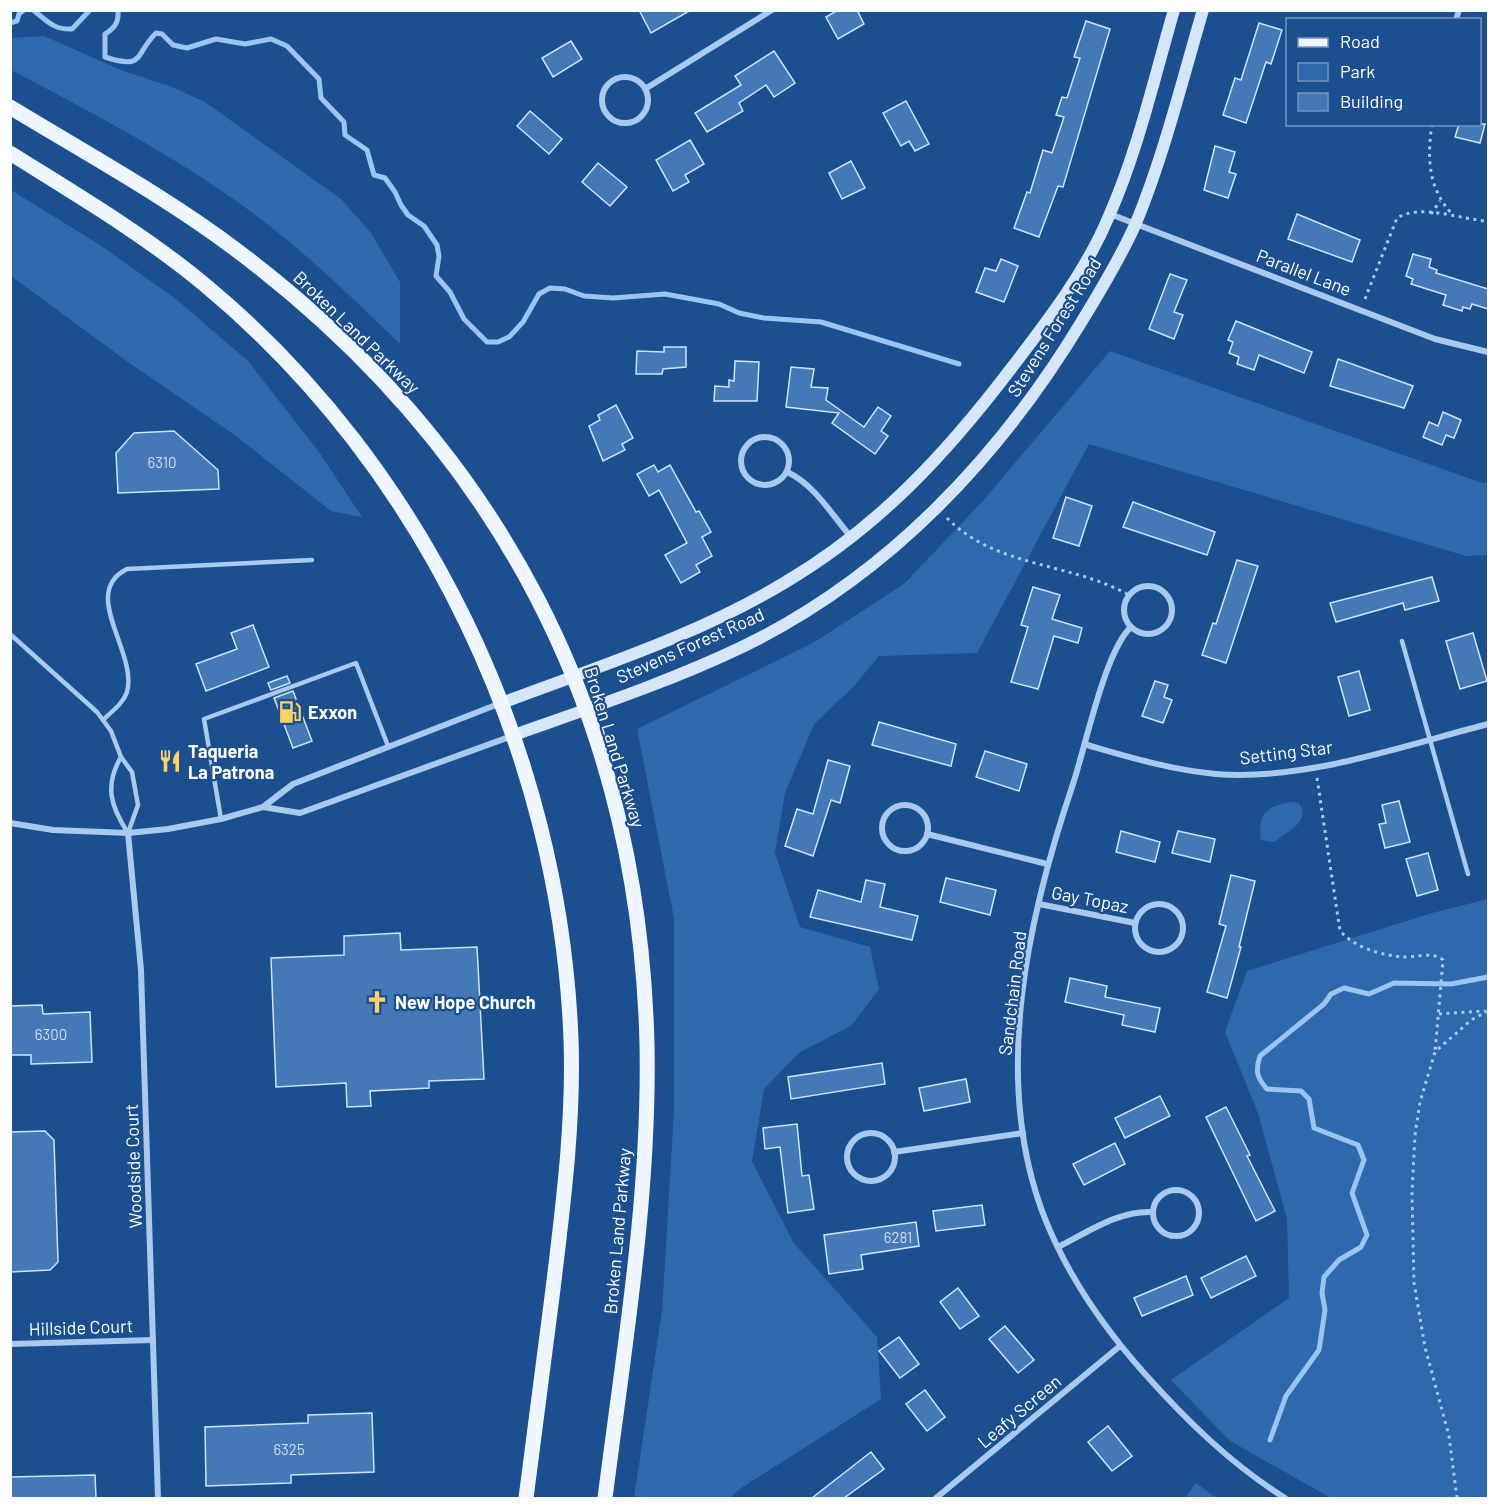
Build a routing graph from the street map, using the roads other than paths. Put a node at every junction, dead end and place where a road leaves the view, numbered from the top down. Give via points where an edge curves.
1 (772, 10) edge
2 (1174, 10) edge
3 (1203, 10) edge
4 (645, 89) junction
5 (10, 107) edge
6 (10, 153) edge
7 (1110, 214) junction
8 (1135, 224) junction
9 (1488, 352) edge
10 (787, 472) junction
11 (851, 537) junction
12 (312, 560) dead end
13 (1131, 627) junction
14 (10, 634) edge
15 (1402, 641) dead end
16 (575, 676) junction
17 (502, 703) junction
18 (587, 710) junction
19 (103, 720) junction
20 (1488, 724) edge
21 (514, 735) junction
22 (1431, 739) junction
23 (1087, 745) junction
24 (388, 746) junction
25 (120, 757) junction
26 (263, 807) junction
27 (221, 819) junction
28 (10, 823) edge
29 (128, 833) junction
30 (927, 834) junction
31 (1047, 864) junction
32 (1468, 874) dead end
33 (1039, 904) junction
34 (1135, 923) junction
35 (1023, 1133) junction
36 (894, 1152) junction
37 (1153, 1212) junction
38 (1058, 1246) junction
39 (153, 1340) junction
40 (10, 1344) edge
41 (1120, 1346) junction
42 (158, 1498) edge
43 (526, 1498) edge
44 (605, 1498) edge
45 (936, 1498) edge
46 (1285, 1498) edge

1 - 4 street
2 - 7 street, Stevens Forest Road
3 - 8 street, Stevens Forest Road
4 - 4 street via 628,77 611,82 602,96 606,114 620,123 638,119 648,105
5 - 16 main road, Broken Land Parkway via 233,247 301,303 373,371 427,429 470,486 541,602
6 - 17 main road via 106,213 203,283 296,371 338,419 405,512 437,567
7 - 8 street, Parallel Lane
7 - 11 street, Stevens Forest Road via 1094,248 1046,323 952,444 890,506
8 - 9 street, Parallel Lane via 1435,339
8 - 18 street, Stevens Forest Road via 1097,297 1020,416 938,508 873,564 800,614 742,647
10 - 10 street via 789,457 783,444 776,440 761,437 744,451 745,475 758,484 775,483
10 - 11 street via 800,478
11 - 16 street, Stevens Forest Road via 785,583 727,614
12 - 19 lane via 127,569 119,573 106,598 129,680 122,702
13 - 13 street via 1153,634 1164,629 1173,611 1165,592 1145,586 1129,595 1124,613
13 - 23 street, Sandchain Road via 1113,652
14 - 19 lane
15 - 22 lane
16 - 17 street, Stevens Forest Road
16 - 18 main road, Broken Land Parkway
17 - 21 main road
17 - 24 street, Stevens Forest Road
18 - 21 street, Stevens Forest Road
18 - 44 main road, Broken Land Parkway via 615,803 639,929 647,1044 642,1202
19 - 25 lane
20 - 22 street, Setting Star
21 - 26 street, Stevens Forest Road via 300,813
21 - 43 main road via 539,816 552,876 571,1041 565,1193
22 - 23 street, Setting Star via 1316,767 1252,774 1216,774 1150,763
22 - 32 lane
23 - 31 street, Sandchain Road
24 - 26 street, Stevens Forest Road via 292,784
24 - 27 lane via 356,663 204,719
25 - 29 lane via 112,772 113,809
25 - 29 lane via 132,771 138,805
26 - 27 street, Stevens Forest Road
27 - 29 street, Stevens Forest Road
28 - 29 street, Stevens Forest Road via 53,830
29 - 39 street, Woodside Court via 141,970
30 - 30 street via 927,822 921,811 910,806 892,809 883,822 885,839 899,850 917,848
30 - 31 street
31 - 33 street, Sandchain Road
33 - 34 street, Gay Topaz
33 - 35 street, Sandchain Road via 1020,1025 1019,1100
34 - 34 street, Gay Topaz via 1136,934 1148,949 1170,949 1182,934 1180,916 1163,904 1144,909
35 - 36 street
35 - 38 street, Sandchain Road via 1042,1211
36 - 36 street via 882,1136 863,1135 850,1145 847,1162 855,1175 872,1181 887,1175
37 - 37 street via 1158,1228 1172,1236 1190,1232 1199,1217 1196,1201 1182,1190 1163,1193
37 - 38 street via 1121,1215
38 - 41 street, Sandchain Road via 1079,1287
39 - 40 street, Hillside Court
39 - 42 street, Woodside Court
41 - 45 street, Leafy Screen
41 - 46 street, Sandchain Road via 1182,1416 1233,1462

